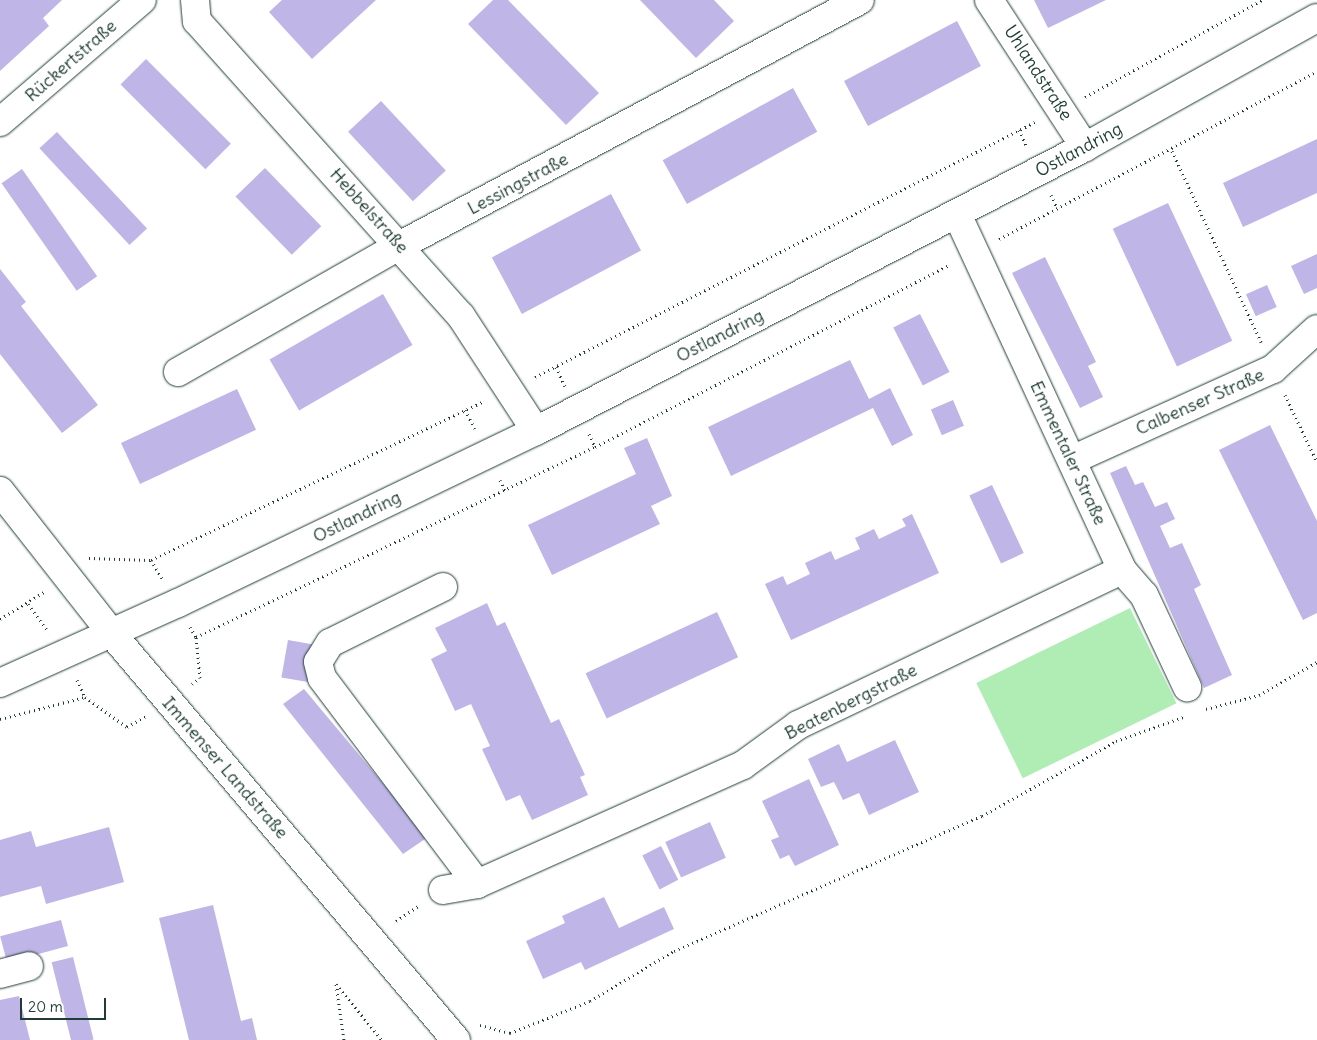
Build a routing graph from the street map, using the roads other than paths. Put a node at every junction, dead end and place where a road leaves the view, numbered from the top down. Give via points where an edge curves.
1 (142, 0) edge
2 (194, 0) edge
3 (860, 0) edge
4 (989, 0) edge
5 (1317, 18) edge
6 (0, 122) edge
7 (1085, 147) junction
8 (957, 214) junction
9 (401, 245) junction
10 (1317, 329) edge
11 (178, 372) dead end
12 (536, 431) junction
13 (1072, 460) junction
14 (0, 491) edge
15 (1122, 570) junction
16 (443, 587) dead end
17 (112, 634) junction
18 (0, 683) edge
19 (1193, 700) road end
20 (477, 884) junction
21 (443, 890) dead end
22 (28, 966) dead end
23 (0, 974) edge
24 (456, 1040) edge

1 - 6 street, Rückertstraße
2 - 9 street, Hebbelstraße via 197,21
3 - 9 street, Lessingstraße
4 - 7 street, Uhlandstraße via 1063,108
5 - 7 street, Ostlandring
7 - 8 street, Ostlandring
8 - 12 street, Ostlandring
8 - 13 street, Emmentaler Straße
9 - 11 street, Lessingstraße
9 - 12 street, Hebbelstraße via 461,316 512,388
10 - 13 street, Calbenser Straße via 1273,369
12 - 17 street, Ostlandring
13 - 15 street, Emmentaler Straße
14 - 17 street, Immenser Landstraße
15 - 19 street, Emmentaler Straße via 1144,595
15 - 20 street, Beatenbergstraße via 798,725 743,765
16 - 20 street via 330,643 318,662 322,678
17 - 18 street, Ostlandring
17 - 24 street, Immenser Landstraße
20 - 21 street, Beatenbergstraße
22 - 23 street

